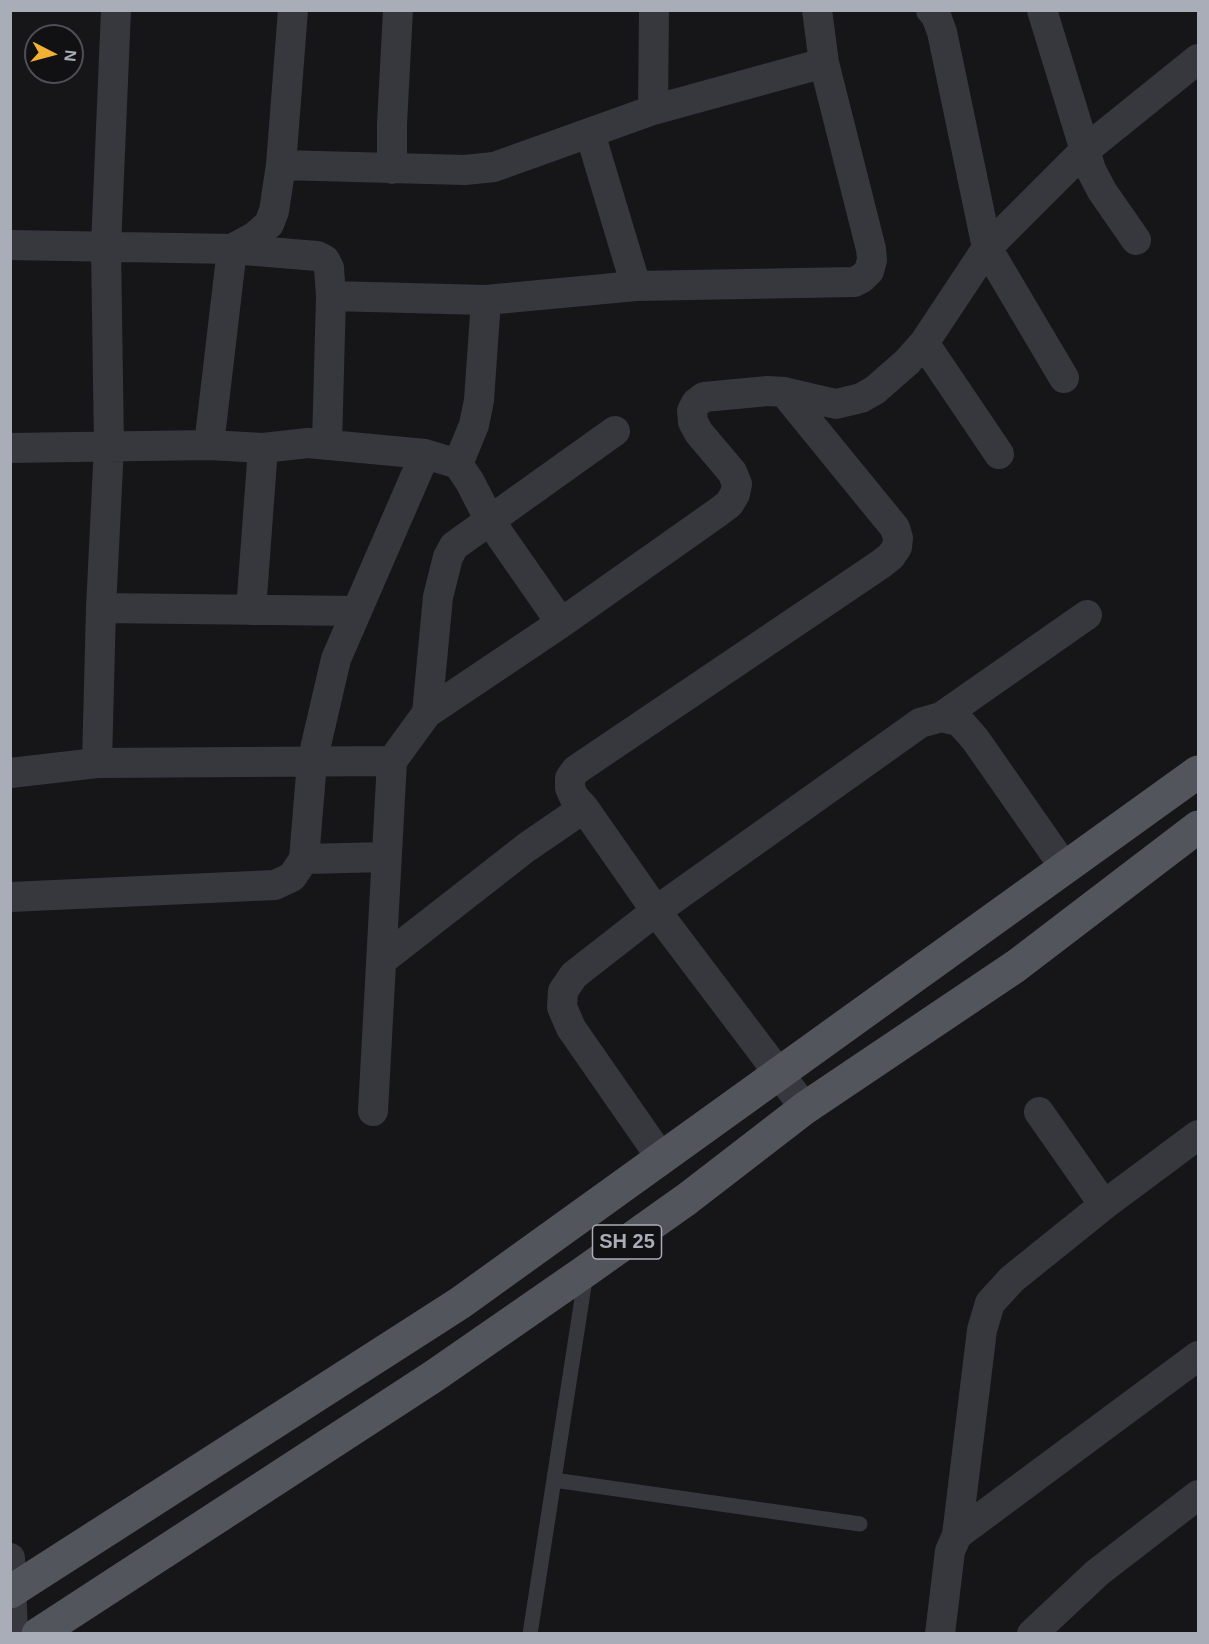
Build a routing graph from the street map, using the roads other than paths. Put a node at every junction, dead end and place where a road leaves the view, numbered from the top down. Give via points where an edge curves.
1 (116, 10) edge
2 (293, 10) edge
3 (398, 10) edge
4 (654, 10) edge
5 (817, 10) edge
6 (931, 10) edge
7 (1042, 10) edge
8 (1198, 59) edge
9 (824, 63) junction
10 (653, 110) junction
11 (590, 133) junction
12 (1084, 151) junction
13 (281, 165) junction
14 (392, 169) junction
15 (1136, 240) dead end
16 (10, 245) edge
17 (106, 248) junction
18 (987, 248) junction
19 (232, 249) junction
20 (636, 286) junction
21 (331, 296) junction
22 (486, 300) junction
23 (924, 343) junction
24 (1064, 378) dead end
25 (784, 392) junction
26 (615, 431) dead end
27 (327, 444) junction
28 (209, 445) junction
29 (109, 446) junction
30 (263, 447) junction
31 (10, 448) edge
32 (425, 454) junction
33 (999, 454) dead end
34 (458, 464) junction
35 (490, 521) junction
36 (101, 608) junction
37 (251, 610) junction
38 (357, 612) junction
39 (1087, 615) dead end
40 (561, 623) junction
41 (427, 713) junction
42 (941, 717) junction
43 (392, 761) junction
44 (312, 762) junction
45 (97, 763) junction
46 (1198, 772) edge
47 (10, 773) edge
48 (584, 808) junction
49 (1198, 827) edge
50 (386, 857) junction
51 (304, 859) junction
52 (1065, 868) junction
53 (10, 897) edge
54 (656, 911) junction
55 (381, 961) junction
56 (779, 1073) junction
57 (805, 1108) junction
58 (373, 1111) dead end
59 (1039, 1112) dead end
60 (1198, 1135) edge
61 (662, 1158) junction
62 (1104, 1205) junction
63 (528, 1254) junction
64 (587, 1270) junction
65 (553, 1294) junction
66 (1198, 1356) edge
67 (554, 1480) junction
68 (1198, 1495) edge
69 (860, 1524) dead end
70 (957, 1534) junction
71 (10, 1558) edge
72 (11, 1592) edge
73 (12, 1634) edge
74 (38, 1634) edge
75 (530, 1634) edge
76 (940, 1634) edge
77 (1032, 1634) edge

1 - 17 street
2 - 13 street
3 - 14 street
4 - 10 street
5 - 9 street
6 - 18 street via 942,32
7 - 12 street
8 - 12 street
9 - 10 street
9 - 20 street via 871,249 869,271 854,282
10 - 11 street
11 - 14 street via 494,167
11 - 20 street
12 - 15 street via 1102,191
12 - 18 street
13 - 14 street
13 - 19 street via 269,224
16 - 17 street
17 - 19 street
17 - 29 street
18 - 23 street
18 - 24 street
19 - 21 street via 325,260
19 - 28 street
20 - 22 street
21 - 22 street
21 - 27 street
22 - 34 street via 479,400 474,425
23 - 25 street via 875,390 861,398 836,404
23 - 33 street
25 - 40 street via 719,394 696,403 693,422 732,472 737,484 735,495 717,513
25 - 48 street via 895,528 897,547 881,564 576,770 570,778 570,788
26 - 35 street
27 - 30 street
27 - 32 street
28 - 29 street
28 - 30 street
29 - 31 street
29 - 36 street
30 - 37 street
32 - 34 street
32 - 38 street
34 - 35 street
35 - 40 street
35 - 41 street via 454,546 448,557 438,597
36 - 37 street
36 - 45 street
37 - 38 street
38 - 44 street via 336,658
39 - 42 street
40 - 41 street
41 - 43 street
42 - 52 street via 959,722 975,739
42 - 54 street via 920,723
43 - 44 street
43 - 50 street
44 - 45 street
44 - 51 street
45 - 47 street
46 - 52 main road
48 - 54 street
48 - 55 street via 527,847
49 - 57 main road, SH 25 via 1016,966
50 - 51 street
50 - 55 street
51 - 53 street via 292,877 274,885
52 - 56 main road
54 - 56 street
54 - 61 street via 574,975 563,991 562,1007 571,1028
55 - 58 street
56 - 57 street
56 - 61 main road
57 - 64 main road, SH 25
59 - 62 street
60 - 62 street
61 - 63 main road
62 - 70 street via 1012,1279 990,1303 982,1330
63 - 65 main road
63 - 72 main road via 460,1303
64 - 65 main road, SH 25
64 - 67 lane
65 - 74 main road, SH 25
66 - 70 street
67 - 69 lane
67 - 75 lane
68 - 77 street via 1097,1573
70 - 76 street via 948,1561
71 - 72 street
72 - 73 street

